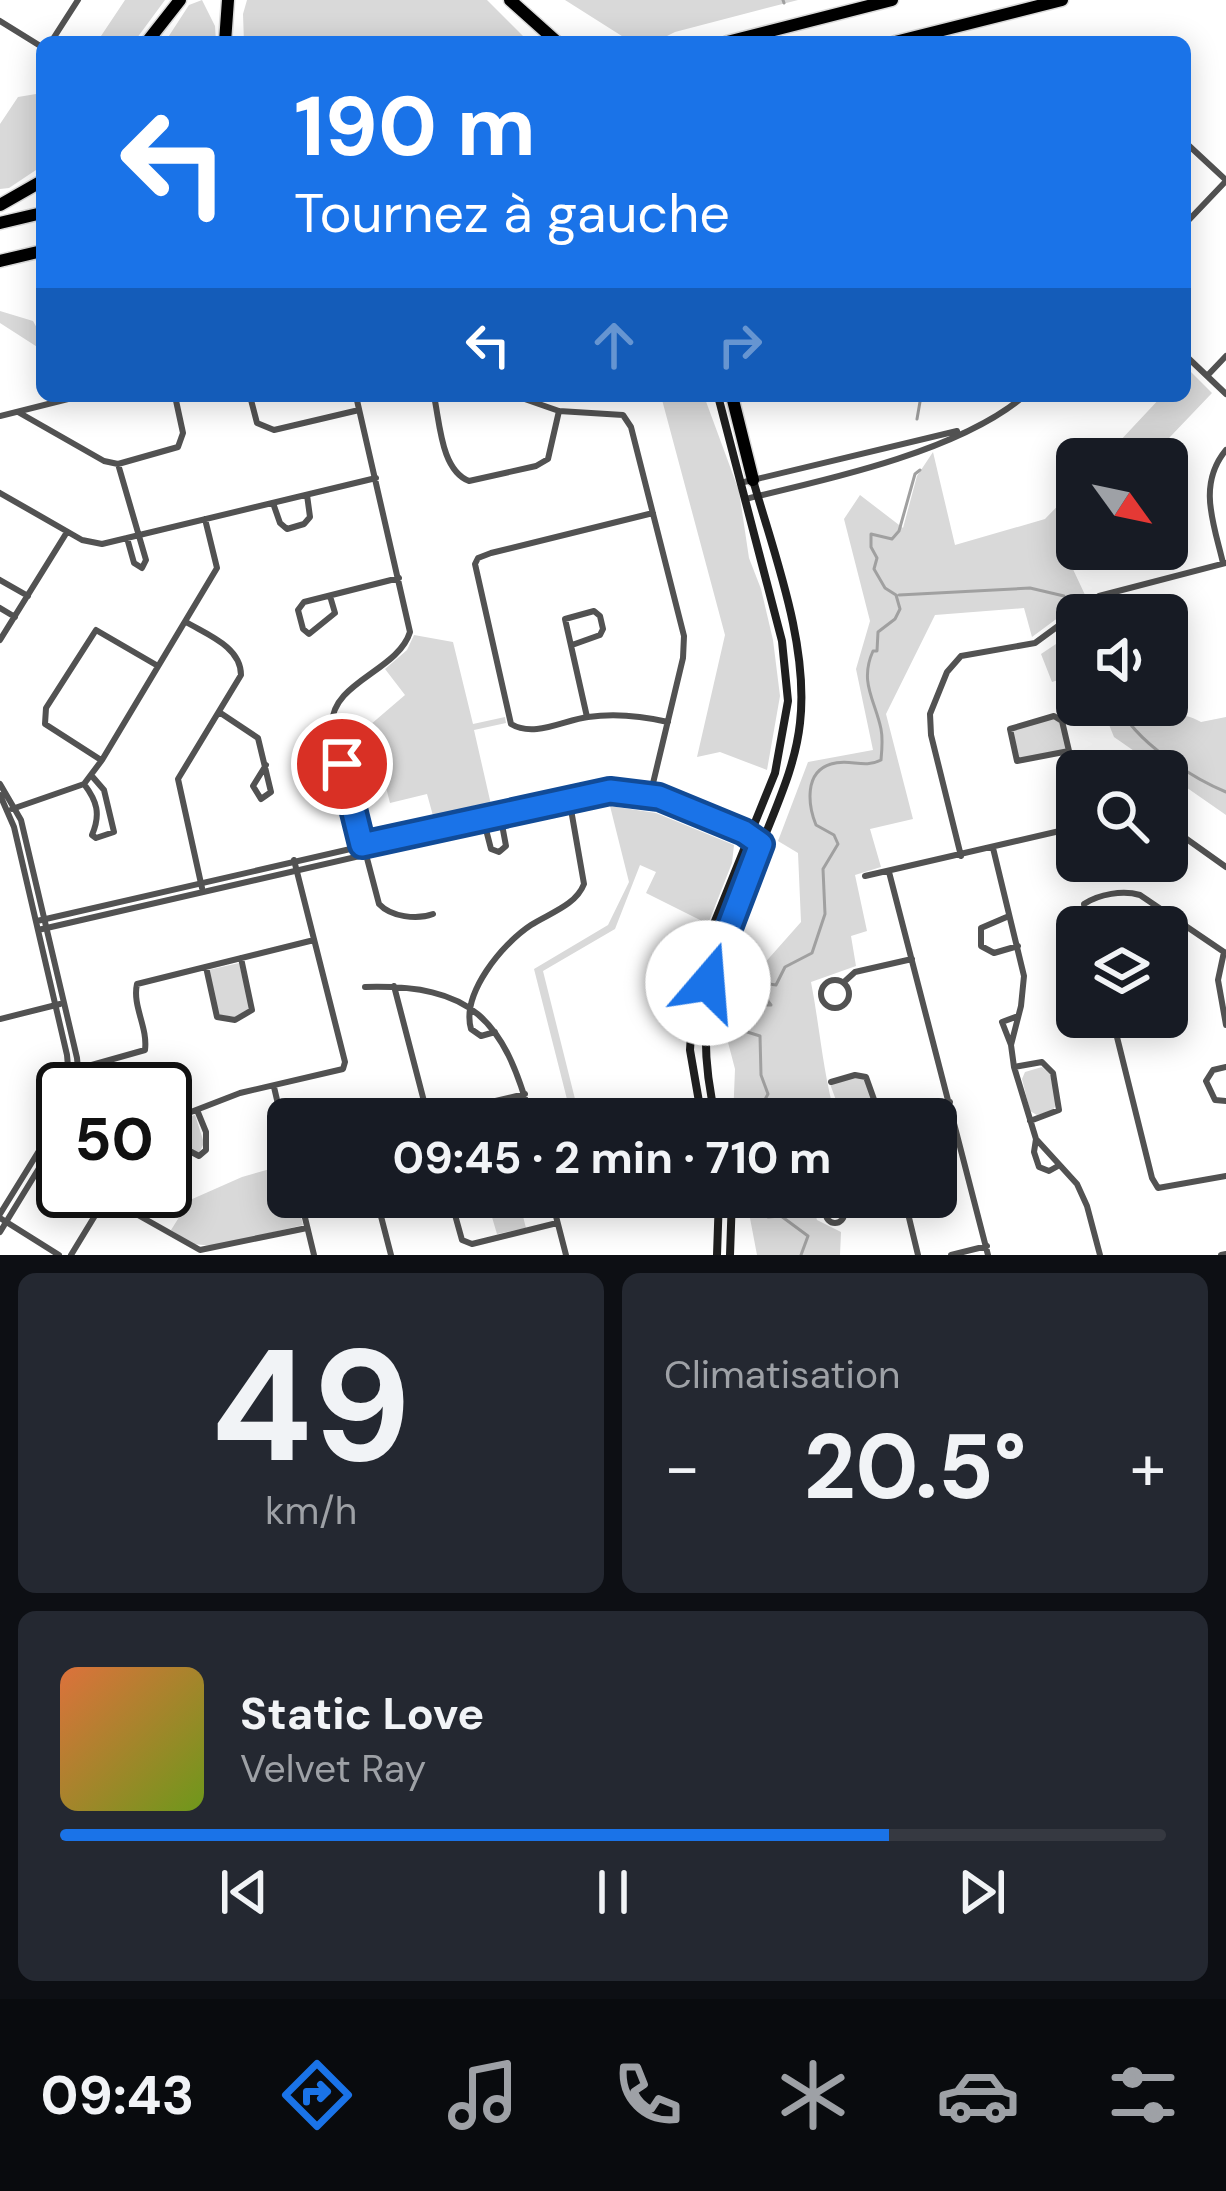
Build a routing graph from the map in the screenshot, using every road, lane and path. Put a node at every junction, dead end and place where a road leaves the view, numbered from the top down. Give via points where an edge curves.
1 (78, 0) edge
2 (180, 0) edge
3 (228, 0) edge
4 (510, 0) edge
5 (521, 0) edge
6 (892, 0) edge
7 (1062, 0) edge
8 (0, 21) edge
9 (930, 33) junction
10 (55, 36) edge
11 (152, 36) edge
12 (225, 36) edge
13 (555, 36) edge
14 (556, 36) edge
15 (751, 36) edge
16 (919, 36) edge
17 (923, 36) edge
18 (36, 43) edge
19 (1191, 148) edge
20 (1226, 180) edge
21 (36, 184) edge
22 (0, 205) edge
23 (36, 214) edge
24 (1191, 218) edge
25 (0, 223) edge
26 (36, 252) edge
27 (0, 261) edge
28 (1226, 356) edge
29 (1191, 361) edge
30 (1207, 376) junction
31 (1226, 394) edge
32 (58, 402) edge
33 (176, 402) edge
34 (252, 402) edge
35 (358, 402) edge
36 (435, 402) edge
37 (533, 402) edge
38 (720, 402) edge
39 (733, 402) edge
40 (1014, 402) edge
41 (50, 404) junction
42 (360, 410) junction
43 (559, 411) junction
44 (18, 412) junction
45 (0, 416) edge
46 (38, 422) junction
47 (973, 428) junction
48 (1226, 450) edge
49 (833, 460) junction
50 (118, 464) junction
51 (837, 475) junction
52 (376, 478) junction
53 (747, 482) junction
54 (0, 494) edge
55 (307, 495) junction
56 (758, 496) junction
57 (745, 499) junction
58 (273, 503) junction
59 (652, 513) junction
60 (205, 519) junction
61 (67, 532) junction
62 (138, 536) junction
63 (127, 538) junction
64 (1225, 563) edge
65 (399, 578) junction
66 (0, 580) edge
67 (28, 596) junction
68 (330, 596) junction
69 (0, 608) edge
70 (15, 617) junction
71 (186, 622) junction
72 (0, 640) edge
73 (572, 645) junction
74 (800, 664) junction
75 (786, 665) junction
76 (158, 666) junction
77 (219, 712) junction
78 (587, 717) junction
79 (668, 722) junction
80 (1069, 751) joint
81 (102, 760) junction
82 (266, 765) junction
83 (92, 776) junction
84 (0, 784) edge
85 (84, 784) junction
86 (0, 795) edge
87 (649, 800) junction
88 (570, 802) junction
89 (12, 809) junction
90 (500, 818) junction
91 (484, 822) junction
92 (1056, 832) edge
93 (749, 838) junction
94 (1188, 840) edge
95 (761, 844) junction
96 (993, 848) junction
97 (363, 849) junction
98 (961, 856) junction
99 (295, 864) junction
100 (1226, 867) edge
101 (889, 872) junction
102 (865, 876) dead end
103 (202, 887) junction
104 (1084, 906) edge
105 (1157, 906) edge
106 (433, 914) dead end
107 (1009, 916) junction
108 (41, 925) junction
109 (1188, 927) edge
110 (314, 940) junction
111 (1018, 946) junction
112 (1225, 951) edge
113 (241, 958) junction
114 (912, 959) junction
115 (206, 967) junction
116 (844, 982) junction
117 (394, 986) junction
118 (365, 987) dead end
119 (59, 1004) junction
120 (467, 1007) junction
121 (1018, 1016) junction
122 (0, 1019) edge
123 (1226, 1025) edge
124 (495, 1032) junction
125 (1118, 1038) edge
126 (703, 1042) junction
127 (689, 1043) junction
128 (1011, 1045) junction
129 (73, 1062) edge
130 (102, 1062) edge
131 (1014, 1067) junction
132 (1226, 1067) edge
133 (831, 1082) dead end
134 (274, 1087) junction
135 (525, 1094) junction
136 (277, 1098) edge
137 (526, 1098) edge
138 (698, 1098) edge
139 (712, 1098) edge
140 (873, 1098) edge
141 (949, 1098) edge
142 (1226, 1101) edge
143 (197, 1110) junction
144 (192, 1112) edge
145 (1030, 1121) junction
146 (957, 1130) edge
147 (1036, 1138) junction
148 (192, 1152) edge
149 (36, 1159) edge
150 (1058, 1166) junction
151 (36, 1169) edge
152 (1226, 1176) edge
153 (2, 1218) edge
154 (93, 1218) edge
155 (144, 1218) edge
156 (305, 1218) edge
157 (381, 1218) edge
158 (456, 1218) edge
159 (556, 1218) edge
160 (718, 1218) edge
161 (731, 1218) edge
162 (909, 1218) edge
163 (557, 1222) junction
164 (307, 1228) junction
165 (0, 1232) edge
166 (987, 1251) edge
167 (59, 1255) edge
168 (71, 1255) edge
169 (314, 1255) edge
170 (391, 1255) edge
171 (566, 1255) edge
172 (717, 1255) edge
173 (730, 1255) edge
174 (918, 1255) edge
175 (951, 1255) edge
176 (1100, 1255) edge

1 - 10 street
2 - 11 highway
3 - 12 highway
4 - 13 highway
5 - 14 highway
6 - 15 highway
7 - 9 highway
8 - 18 street
9 - 16 highway
9 - 17 highway
19 - 20 street
20 - 24 street
21 - 22 highway
23 - 25 highway
26 - 27 highway
28 - 30 street
29 - 30 street
30 - 31 street
32 - 41 street
33 - 50 street via 178,447
34 - 42 street via 257,422 274,430
35 - 42 street
36 - 43 street via 450,465 469,481 548,459
37 - 43 street
38 - 53 main road
39 - 53 highway
40 - 47 street
41 - 44 street
41 - 46 street
42 - 52 street
43 - 59 street via 628,419
44 - 45 street
44 - 46 street
46 - 50 street
47 - 49 street
47 - 51 street
48 - 64 street via 1208,495
49 - 51 street
49 - 53 street
50 - 62 street
51 - 56 street
52 - 55 street
52 - 65 street
53 - 56 main road
53 - 57 main road
54 - 61 street
55 - 58 street
55 - 58 street via 310,517 286,529
56 - 57 street
56 - 74 main road
57 - 75 main road
58 - 60 street
59 - 78 street via 491,553 475,564 511,724 532,730
59 - 79 street via 684,636
60 - 62 street
60 - 71 street via 217,568
61 - 63 street via 102,544
61 - 67 street
62 - 63 street
62 - 63 street via 142,568
64 - 98 street via 1099,596 1035,643 962,656 947,672 930,714 931,735
65 - 68 street
65 - 97 street via 407,643 332,716
66 - 67 street
67 - 70 street
68 - 68 street via 298,610 309,634 335,613
69 - 70 street
70 - 72 street
71 - 76 street
71 - 77 street via 241,664
73 - 73 street via 600,635 601,616 568,616
73 - 78 street
74 - 75 main road
74 - 95 main road via 796,746
75 - 93 main road via 783,743
76 - 81 street
76 - 81 street via 96,630 46,708 45,724
77 - 82 street via 258,738
77 - 103 street via 178,779
78 - 79 street
79 - 87 street
80 - 80 street via 1017,761 1010,729 1059,718
81 - 83 street
82 - 82 street via 253,786 261,799 271,792
83 - 85 street
83 - 85 street via 104,790 111,835 92,835 98,813
84 - 89 street
85 - 89 street
86 - 89 street
87 - 88 street via 610,791
87 - 93 street
88 - 90 street
88 - 120 street via 585,874 581,892 515,937
89 - 108 street
90 - 91 street
90 - 91 street via 506,846 499,852
91 - 97 street
92 - 96 street
93 - 95 street
93 - 127 main road via 699,967
94 - 100 street
95 - 126 main road via 711,971
96 - 98 street
96 - 107 street
97 - 99 street
97 - 106 street via 384,910
98 - 101 street
99 - 103 street
99 - 110 street
101 - 102 street
101 - 114 street
103 - 108 street
104 - 105 street via 1129,892
107 - 111 street
107 - 111 street via 981,928 981,946
108 - 119 street
109 - 112 street
110 - 113 street
110 - 134 street via 345,1062
111 - 121 street
112 - 123 street via 1218,980
113 - 115 street
113 - 115 street via 252,1010 236,1020 217,1017
114 - 116 street
114 - 141 street
115 - 130 street via 137,984 145,1049
116 - 116 street via 822,985 825,1008 846,1005
117 - 118 street
117 - 120 street via 428,988
117 - 135 street via 426,1109 452,1113
119 - 122 street
119 - 129 street
120 - 124 street
120 - 124 street via 475,1035
121 - 128 street
121 - 128 street via 1002,1022
124 - 135 street
125 - 152 street via 1158,1188
126 - 127 main road
126 - 139 main road
127 - 138 main road
128 - 131 street
131 - 145 street
131 - 145 street via 1042,1062 1053,1073 1059,1110
132 - 142 street via 1206,1081 1215,1100
133 - 140 street via 866,1077
134 - 136 street
134 - 143 street
135 - 137 street
143 - 144 street
143 - 148 street via 208,1141 199,1156
145 - 147 street
146 - 166 street
147 - 150 street
147 - 150 street via 1039,1167
149 - 153 street
150 - 176 street via 1088,1206
151 - 153 street
153 - 165 street
153 - 167 street
154 - 168 street
155 - 164 street via 200,1250
156 - 164 street
157 - 170 street
158 - 163 street via 462,1240 472,1244
159 - 163 street
160 - 172 main road
161 - 173 main road
162 - 174 street
163 - 171 street
164 - 169 street
166 - 175 street

